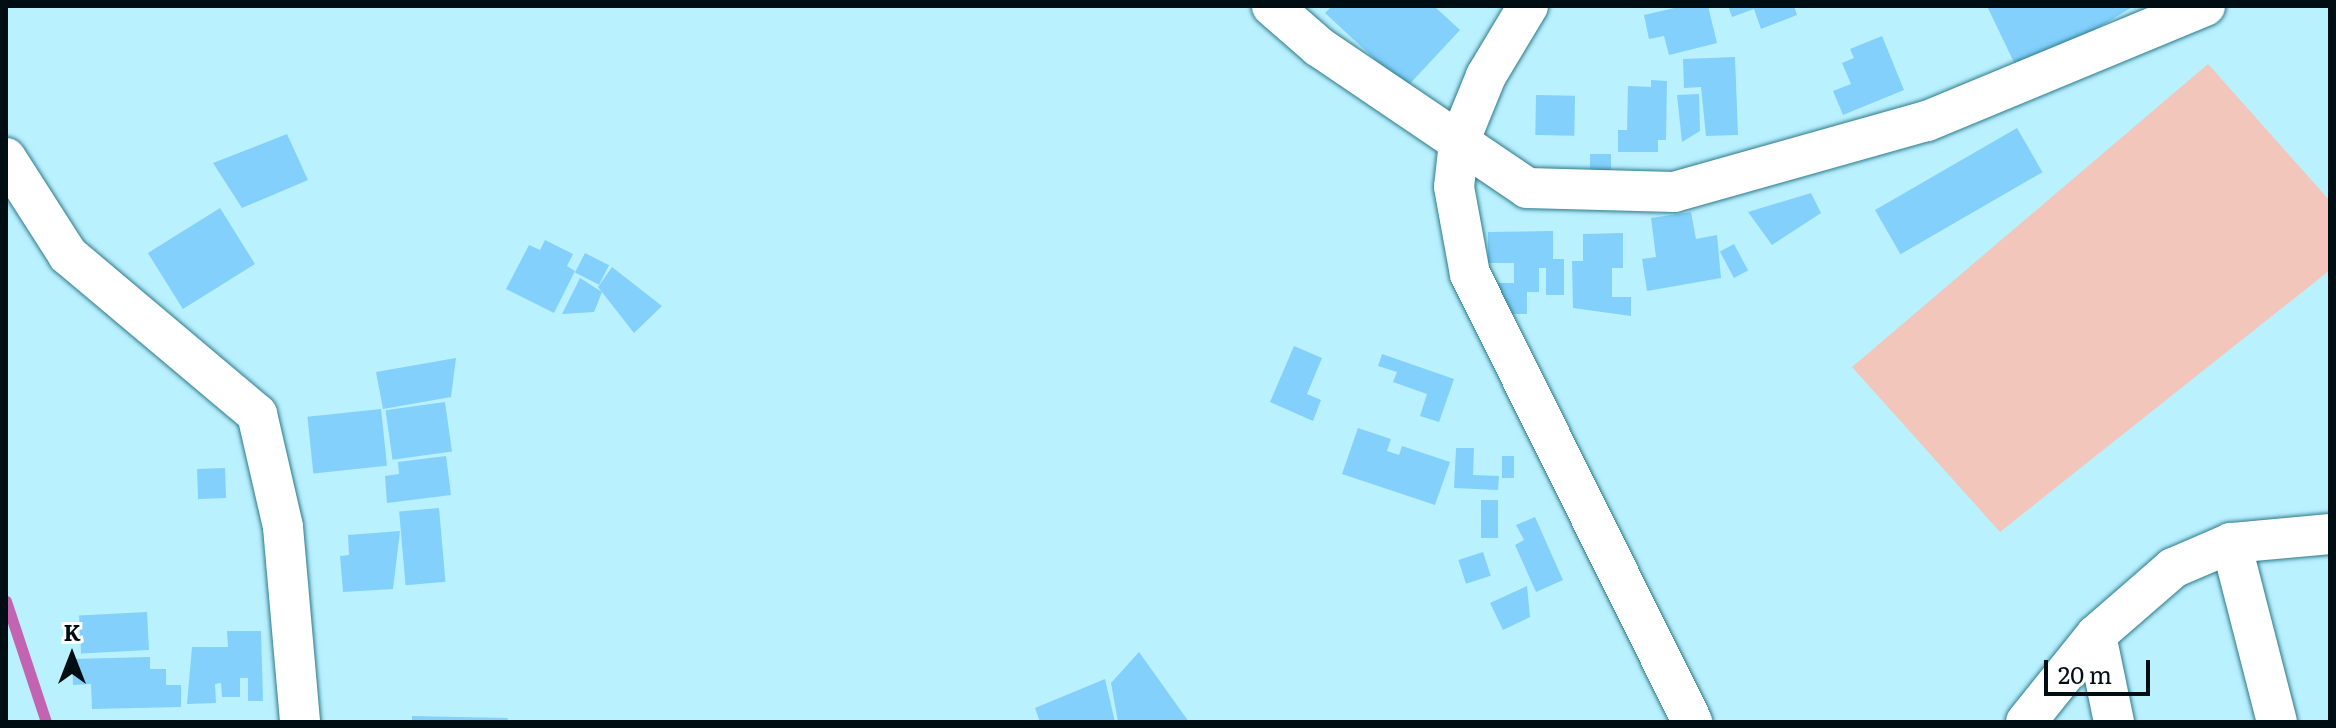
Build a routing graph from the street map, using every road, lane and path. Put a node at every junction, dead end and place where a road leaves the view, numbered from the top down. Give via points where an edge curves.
1 (1272, 6) edge
2 (1528, 6) edge
3 (2205, 6) edge
4 (1459, 142) junction
5 (6, 158) edge
6 (2330, 534) edge
7 (2231, 543) junction
8 (2096, 635) junction
9 (300, 722) edge
10 (1692, 722) edge
11 (2026, 722) edge
12 (2114, 722) edge
13 (2277, 722) edge

1 - 4 street via 1319,47
2 - 4 street via 1486,76
3 - 4 street via 1927,121 1674,192 1527,188
4 - 10 street via 1454,187 1470,274
5 - 9 street via 68,255 257,414 283,527
6 - 7 street
7 - 8 street via 2173,568
7 - 13 street
8 - 11 street
8 - 12 street

